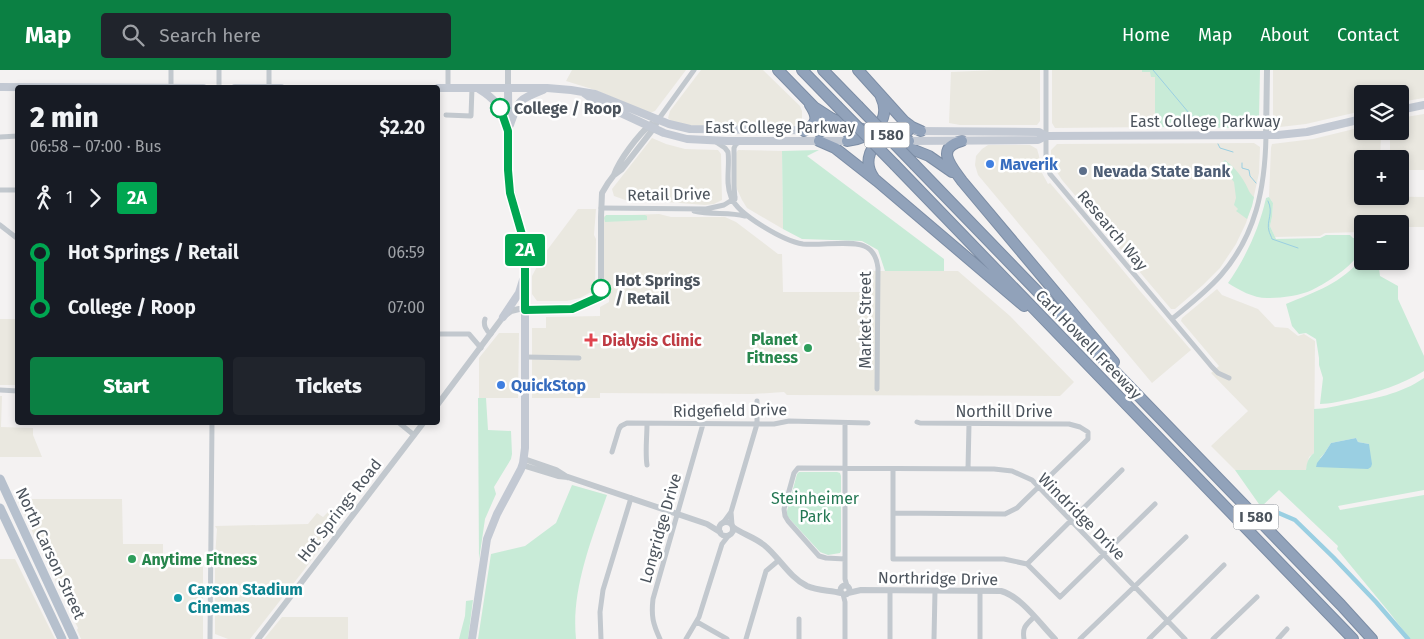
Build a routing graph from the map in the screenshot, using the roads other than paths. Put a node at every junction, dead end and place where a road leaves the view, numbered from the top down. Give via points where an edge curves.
1 (171, 70) edge
2 (219, 70) edge
3 (270, 70) edge
4 (448, 70) edge
5 (508, 70) edge
6 (694, 70) edge
7 (778, 70) edge
8 (802, 70) edge
9 (823, 70) edge
10 (858, 70) edge
11 (1046, 70) edge
12 (1267, 70) edge
13 (171, 85) edge
14 (218, 85) edge
15 (269, 85) edge
16 (0, 87) edge
17 (15, 87) edge
18 (440, 88) edge
19 (448, 88) junction
20 (475, 88) junction
21 (508, 88) junction
22 (547, 88) junction
23 (584, 93) junction
24 (878, 93) junction
25 (805, 98) junction
26 (1424, 105) edge
27 (1409, 108) edge
28 (446, 115) dead end
29 (658, 120) junction
30 (1354, 121) edge
31 (652, 127) junction
32 (921, 130) junction
33 (508, 131) junction
34 (804, 131) junction
35 (869, 133) junction
36 (15, 136) edge
37 (846, 136) junction
38 (909, 136) junction
39 (1046, 136) junction
40 (1266, 136) junction
41 (0, 137) edge
42 (883, 139) junction
43 (714, 140) junction
44 (742, 141) junction
45 (819, 141) junction
46 (962, 141) junction
47 (877, 181) junction
48 (962, 181) junction
49 (0, 190) edge
50 (15, 190) edge
51 (734, 201) junction
52 (601, 208) junction
53 (687, 209) junction
54 (747, 216) junction
55 (0, 225) edge
56 (15, 237) edge
57 (525, 276) junction
58 (525, 310) junction
59 (503, 317) junction
60 (1172, 319) junction
61 (495, 328) junction
62 (440, 334) edge
63 (491, 334) junction
64 (481, 348) junction
65 (525, 357) junction
66 (579, 358) dead end
67 (1229, 378) dead end
68 (877, 389) dead end
69 (0, 390) edge
70 (15, 391) edge
71 (1114, 391) junction
72 (1140, 396) junction
73 (757, 400) dead end
74 (440, 401) edge
75 (917, 422) dead end
76 (845, 423) junction
77 (868, 423) dead end
78 (647, 424) junction
79 (703, 424) junction
80 (757, 424) junction
81 (969, 424) junction
82 (212, 425) edge
83 (402, 425) edge
84 (422, 425) edge
85 (414, 435) junction
86 (612, 452) dead end
87 (523, 462) junction
88 (647, 465) dead end
89 (845, 468) junction
90 (893, 469) junction
91 (968, 469) junction
92 (1122, 470) dead end
93 (0, 479) edge
94 (1039, 487) junction
95 (8, 496) junction
96 (630, 498) junction
97 (1155, 504) dead end
98 (0, 508) edge
99 (731, 512) junction
100 (678, 514) junction
101 (893, 514) junction
102 (1071, 521) junction
103 (722, 523) junction
104 (707, 524) junction
105 (732, 526) junction
106 (720, 532) junction
107 (743, 534) junction
108 (729, 535) junction
109 (1186, 536) dead end
110 (722, 544) junction
111 (1104, 554) junction
112 (845, 559) junction
113 (779, 560) junction
114 (1027, 564) junction
115 (1224, 565) dead end
116 (1134, 586) junction
117 (845, 590) junction
118 (890, 590) junction
119 (934, 590) junction
120 (980, 591) junction
121 (1257, 597) dead end
122 (1034, 617) junction
123 (799, 619) dead end
124 (1168, 621) junction
125 (697, 622) junction
126 (69, 628) junction
127 (1287, 629) dead end
128 (61, 636) edge
129 (74, 639) edge
130 (210, 639) edge
131 (258, 639) edge
132 (472, 639) edge
133 (601, 639) edge
134 (660, 639) edge
135 (686, 639) edge
136 (728, 639) edge
137 (746, 639) edge
138 (799, 639) edge
139 (845, 639) edge
140 (890, 639) edge
141 (934, 639) edge
142 (980, 639) edge
143 (1024, 639) edge
144 (1055, 639) edge
145 (1080, 639) edge
146 (1149, 639) edge
147 (1185, 639) edge
148 (1213, 639) edge
149 (1278, 639) edge
150 (1353, 639) edge
151 (1372, 639) edge

1 - 13 street
2 - 14 street
3 - 15 street
4 - 19 street
5 - 21 street
6 - 29 street
7 - 25 highway
8 - 71 highway, Carl Howell Freeway / I 580, bridge
9 - 72 highway, Carl Howell Freeway / I 580, bridge
10 - 24 highway
11 - 39 street, Research Way
12 - 40 street
16 - 17 main road
18 - 19 main road, East College Parkway
19 - 20 main road, East College Parkway
20 - 21 main road, East College Parkway
20 - 28 street via 471,116
20 - 33 main road via 495,100
21 - 22 main road, East College Parkway
21 - 33 main road
22 - 23 main road, East College Parkway
22 - 33 main road via 516,105
23 - 29 main road, East College Parkway via 595,94
23 - 31 main road, East College Parkway
24 - 32 highway via 906,123
24 - 35 highway via 884,112 878,127
25 - 34 highway via 816,117
25 - 35 highway via 825,115
26 - 27 main road
29 - 31 street, Retail Drive
29 - 34 main road, East College Parkway via 694,130
30 - 40 main road, East College Parkway via 1307,132
31 - 43 main road, East College Parkway via 681,138
31 - 52 street, Retail Drive via 602,193
32 - 38 main road, East College Parkway
32 - 39 main road, East College Parkway via 1039,132
33 - 57 main road via 509,183 525,245
34 - 37 main road, East College Parkway
35 - 37 highway via 857,140
35 - 38 main road, East College Parkway
35 - 42 highway
36 - 41 street
37 - 42 main road, East College Parkway
37 - 45 main road, East College Parkway
38 - 42 highway via 895,132
38 - 46 main road, East College Parkway
39 - 40 main road, East College Parkway
39 - 46 main road, East College Parkway via 1038,140
39 - 60 street, Research Way via 1046,163 1051,176
40 - 60 street via 1261,195 1244,241 1221,276
42 - 47 highway via 870,151 868,163
42 - 48 highway via 929,156
43 - 44 main road, East College Parkway
43 - 51 street via 728,152 729,192
44 - 45 main road, East College Parkway
44 - 51 street via 734,148
45 - 47 highway via 835,148
46 - 48 highway via 949,147 946,156
47 - 71 highway via 1032,314
48 - 72 highway
49 - 50 street
51 - 53 street, Retail Drive via 714,208
51 - 54 street, Market Street
52 - 53 street, Retail Drive
52 - 58 street, Retail Drive via 601,296 572,309
53 - 54 street via 706,214
54 - 68 street, Market Street via 793,242 855,244 865,246 873,253 878,268
55 - 56 street
57 - 58 main road
57 - 59 main road via 519,293
58 - 59 street via 511,311
58 - 65 main road
59 - 61 street
60 - 67 street, Research Way via 1215,370
61 - 63 street
61 - 63 street via 485,319 486,331
62 - 64 street via 469,334
63 - 64 street
64 - 74 street
65 - 66 street
65 - 87 main road
69 - 70 street
71 - 150 highway, Carl Howell Freeway / I 580
72 - 151 highway, Carl Howell Freeway / I 580
73 - 80 street
75 - 81 street, Northill Drive
76 - 77 street, Ridgefield Drive
76 - 80 street, Ridgefield Drive via 789,421
76 - 89 street
78 - 79 street, Ridgefield Drive
78 - 86 street, Ridgefield Drive via 627,423 621,426
78 - 88 street
79 - 80 street, Ridgefield Drive
79 - 100 street, Longridge Drive
80 - 99 street
81 - 91 street
81 - 94 street, Northill Drive via 1068,424 1085,430 1089,434 1088,439
82 - 130 street
83 - 85 street
84 - 85 street, Hot Springs Road
85 - 131 street, Hot Springs Road
87 - 96 street, Northridge Drive via 556,470
87 - 132 main road via 487,539
89 - 90 street, Windridge Drive
89 - 112 street
89 - 112 street, Windridge Drive via 798,468 784,509 784,516 819,556
90 - 91 street, Windridge Drive
90 - 101 street
91 - 94 street, Windridge Drive via 1012,471 1024,475
92 - 102 street
93 - 95 main road, North Carson Street
94 - 101 street via 1017,508 1005,514
94 - 102 street, Windridge Drive
95 - 98 main road
95 - 126 main road, North Carson Street
96 - 100 street, Northridge Drive
96 - 133 street via 603,590
97 - 111 street
98 - 128 main road, North Carson Street
99 - 103 street
99 - 105 street
100 - 104 street, Northridge Drive
100 - 134 street, Longridge Drive via 653,599 653,620
101 - 114 street via 893,559 1004,559
102 - 111 street, Windridge Drive
102 - 114 street
103 - 104 street, Northridge Drive
103 - 105 street, Northridge Drive via 728,522
103 - 106 street
104 - 106 street, Northridge Drive
105 - 107 street, Northridge Drive
105 - 108 street
106 - 108 street, Northridge Drive via 724,536
106 - 110 street
107 - 108 street, Northridge Drive
107 - 113 street, Northridge Drive via 764,545
108 - 110 street
109 - 116 street
110 - 125 street
111 - 114 street via 1060,597
111 - 116 street, Windridge Drive
112 - 117 street
113 - 117 street, Northridge Drive via 802,583 826,590
113 - 137 street via 766,571
115 - 124 street
116 - 124 street, Windridge Drive
116 - 145 street
117 - 118 street, Northridge Drive
117 - 139 street
118 - 119 street, Northridge Drive
118 - 140 street
119 - 120 street, Northridge Drive
119 - 141 street
120 - 122 street, Northridge Drive via 1009,594
120 - 142 street
121 - 148 street
122 - 143 street via 1024,627
122 - 144 street, Northridge Drive
123 - 138 street
124 - 146 street
124 - 147 street, Windridge Drive
125 - 135 street
125 - 136 street
126 - 128 main road
126 - 129 main road, North Carson Street
127 - 149 street

